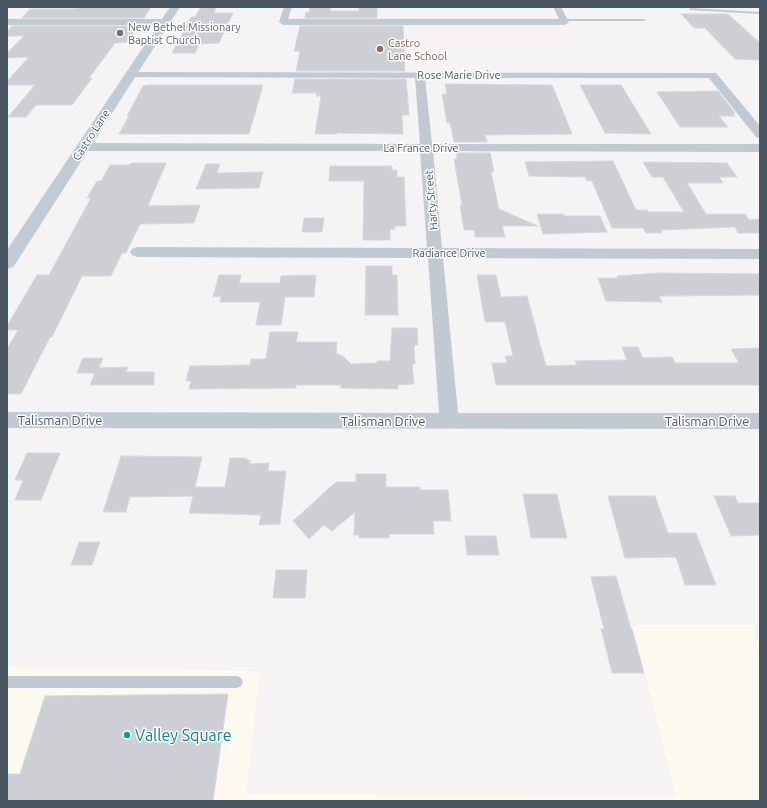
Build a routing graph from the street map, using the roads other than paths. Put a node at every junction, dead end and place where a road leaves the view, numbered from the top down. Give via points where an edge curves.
1 (175, 7) edge
2 (288, 7) edge
3 (557, 7) edge
4 (690, 9) dead end
5 (760, 13) edge
6 (644, 20) dead end
7 (565, 21) junction
8 (7, 22) edge
9 (165, 22) junction
10 (130, 75) junction
11 (420, 75) junction
12 (760, 134) edge
13 (83, 147) junction
14 (426, 148) junction
15 (760, 148) edge
16 (137, 252) dead end
17 (435, 253) junction
18 (760, 254) edge
19 (7, 263) edge
20 (7, 420) edge
21 (449, 421) junction
22 (760, 421) edge
23 (7, 682) edge
24 (237, 682) dead end

1 - 9 street, Castro Lane
2 - 7 street via 283,22 394,18
3 - 7 street
4 - 5 lane
6 - 7 lane
8 - 9 street
9 - 10 street, Castro Lane
10 - 11 street, Rose Marie Drive
10 - 13 street, Castro Lane
11 - 12 street, Rose Marie Drive via 712,75
11 - 14 street, Harty Street
13 - 14 street, La France Drive
13 - 19 street, Castro Lane
14 - 15 street, La France Drive
14 - 17 street, Harty Street
16 - 17 street, Radiance Drive
17 - 18 street, Radiance Drive
17 - 21 street, Harty Street
20 - 21 street, Talisman Drive
21 - 22 street, Talisman Drive
23 - 24 lane

